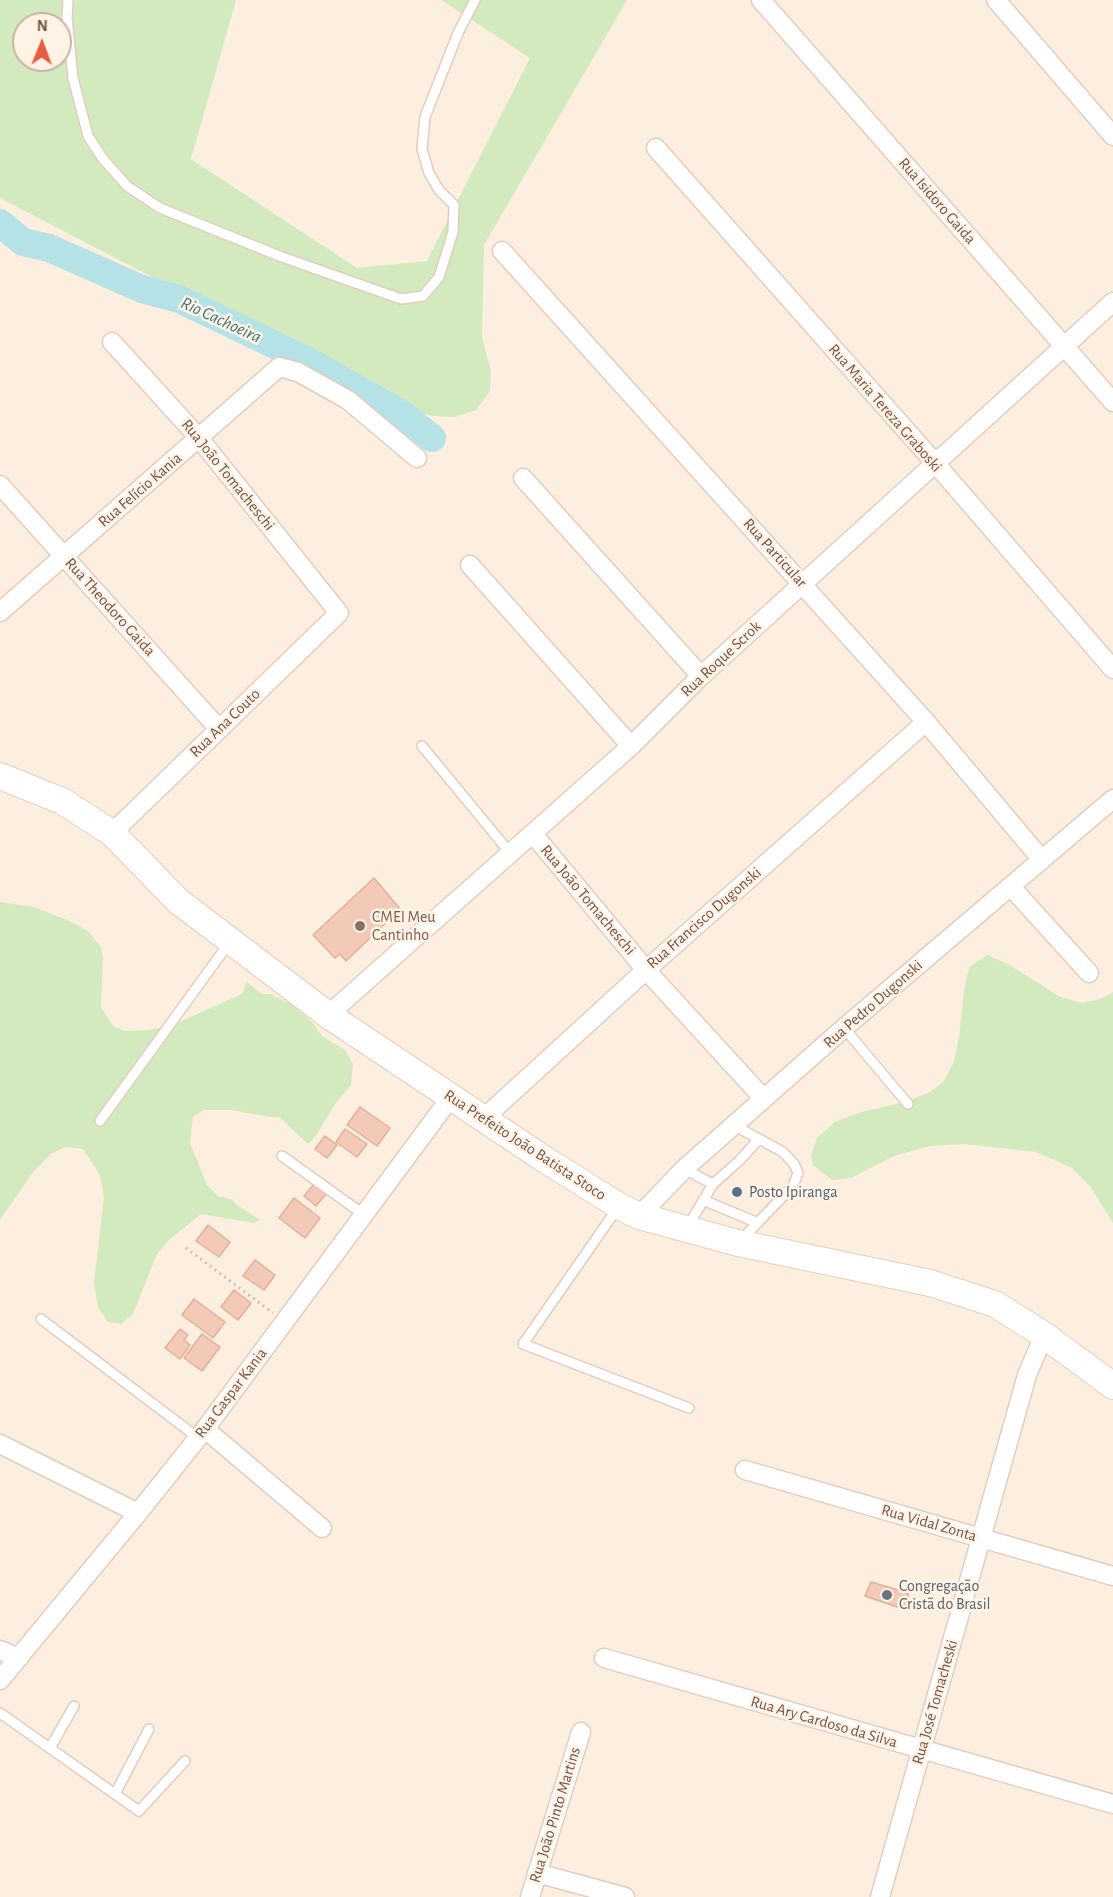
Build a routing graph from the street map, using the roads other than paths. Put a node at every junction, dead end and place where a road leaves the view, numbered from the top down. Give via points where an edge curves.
1 (68, 0) edge
2 (475, 0) edge
3 (761, 0) edge
4 (996, 0) edge
5 (1113, 136) edge
6 (656, 148) dead end
7 (502, 251) dead end
8 (1113, 302) edge
9 (112, 342) dead end
10 (1064, 347) junction
11 (1113, 402) edge
12 (199, 438) junction
13 (417, 458) dead end
14 (935, 463) junction
15 (523, 478) dead end
16 (0, 485) edge
17 (65, 556) junction
18 (470, 565) dead end
19 (802, 582) junction
20 (0, 612) edge
21 (339, 613) joint
22 (1113, 669) edge
23 (701, 676) junction
24 (926, 722) junction
25 (219, 729) junction
26 (422, 746) dead end
27 (631, 746) junction
28 (0, 776) edge
29 (1113, 799) edge
30 (112, 833) junction
31 (533, 834) junction
32 (511, 854) junction
33 (1042, 860) junction
34 (1011, 887) junction
35 (230, 941) junction
36 (646, 970) junction
37 (1089, 973) dead end
38 (328, 1015) junction
39 (844, 1028) junction
40 (451, 1097) junction
41 (764, 1099) junction
42 (908, 1104) dead end
43 (484, 1118) junction
44 (100, 1121) dead end
45 (735, 1126) junction
46 (759, 1139) junction
47 (282, 1156) dead end
48 (684, 1169) junction
49 (713, 1184) junction
50 (703, 1200) junction
51 (629, 1211) junction
52 (363, 1214) junction
53 (758, 1223) junction
54 (687, 1228) junction
55 (738, 1243) junction
56 (41, 1319) dead end
57 (1044, 1335) junction
58 (1113, 1386) edge
59 (689, 1408) dead end
60 (201, 1433) junction
61 (0, 1444) edge
62 (745, 1470) dead end
63 (138, 1514) junction
64 (322, 1528) dead end
65 (981, 1538) junction
66 (1113, 1576) edge
67 (0, 1650) edge
68 (604, 1658) dead end
69 (19, 1659) junction
70 (0, 1680) edge
71 (74, 1706) dead end
72 (0, 1713) edge
73 (149, 1729) dead end
74 (581, 1732) dead end
75 (50, 1748) junction
76 (922, 1750) junction
77 (185, 1761) dead end
78 (115, 1794) junction
79 (1113, 1804) edge
80 (537, 1873) junction
81 (530, 1897) edge
82 (625, 1897) edge
83 (880, 1897) edge

1 - 2 lane via 73,78 88,136 127,186 160,208 401,299 423,296 439,277 453,232 454,205 429,173 422,149 425,117
3 - 10 street, Rua Isidoro Gaida
4 - 5 street
6 - 14 street, Rua Maria Tereza Graboski
7 - 19 street, Rua Particular
8 - 10 street, Rua Roque Scrok
9 - 12 street, Rua João Tomacheschi
10 - 11 street, Rua Isidoro Gaida
10 - 14 street, Rua Roque Scrok
12 - 13 street, Rua Felício Kania via 279,367 298,372 348,400
12 - 17 street, Rua Felício Kania
12 - 21 street, Rua João Tomacheschi
14 - 19 street, Rua Roque Scrok
14 - 22 street, Rua Maria Tereza Graboski
15 - 23 street
16 - 17 street, Rua Theodoro Gaida
17 - 20 street, Rua Felício Kania
17 - 25 street, Rua Theodoro Gaida
18 - 27 street
19 - 23 street, Rua Roque Scrok
19 - 24 street, Rua Particular
21 - 25 street, Rua Ana Couto
23 - 27 street, Rua Roque Scrok
24 - 33 street, Rua Particular
24 - 36 street, Rua Francisco Dugonski
25 - 30 street, Rua Ana Couto
26 - 32 lane
27 - 31 street, Rua Roque Scrok
28 - 30 main road, Rua Prefeito João Batista Stoco via 62,801
29 - 33 street, Rua Pedro Dugonski
30 - 35 main road, Rua Prefeito João Batista Stoco via 178,901
31 - 32 street, Rua Roque Scrok
31 - 36 street, Rua João Tomacheschi
32 - 38 street, Rua Roque Scrok
33 - 34 street, Rua Pedro Dugonski
34 - 37 street
34 - 39 street, Rua Pedro Dugonski
35 - 38 main road, Rua Prefeito João Batista Stoco
35 - 44 lane
36 - 41 street, Rua João Tomacheschi
36 - 43 street, Rua Francisco Dugonski
38 - 40 main road, Rua Prefeito João Batista Stoco
39 - 41 street, Rua Pedro Dugonski
39 - 42 lane
40 - 43 main road, Rua Prefeito João Batista Stoco
40 - 52 street, Rua Gaspar Kania
41 - 45 street, Rua Pedro Dugonski
43 - 51 main road, Rua Prefeito João Batista Stoco
45 - 46 lane
45 - 48 street, Rua Pedro Dugonski
46 - 49 lane
46 - 53 lane via 783,1152 798,1173 794,1186
47 - 52 lane
48 - 49 lane
48 - 51 street, Rua Pedro Dugonski
49 - 50 lane
50 - 53 lane
50 - 54 lane
51 - 54 main road, Rua Prefeito João Batista Stoco
51 - 59 lane via 523,1344
52 - 60 street, Rua Gaspar Kania
53 - 55 lane
54 - 55 main road, Rua Prefeito João Batista Stoco
55 - 57 main road, Rua Prefeito João Batista Stoco via 930,1283 995,1304
56 - 60 lane
57 - 58 main road, Rua Prefeito João Batista Stoco
57 - 65 street, Rua José Tomacheski via 1028,1376
60 - 63 street, Rua Gaspar Kania
60 - 64 street
61 - 63 street
62 - 65 street, Rua Vidal Zonta
63 - 69 street, Rua Gaspar Kania
65 - 66 street, Rua Vidal Zonta
65 - 76 street, Rua José Tomacheski
67 - 69 street
68 - 76 street, Rua Ary Cardoso da Silva
69 - 70 street, Rua Gaspar Kania
71 - 75 lane
72 - 75 lane
73 - 78 lane
74 - 80 street, Rua João Pinto Martins
75 - 78 lane
76 - 79 street, Rua Ary Cardoso da Silva
76 - 83 street, Rua José Tomacheski
77 - 78 lane via 139,1811
80 - 81 street, Rua João Pinto Martins
80 - 82 street

